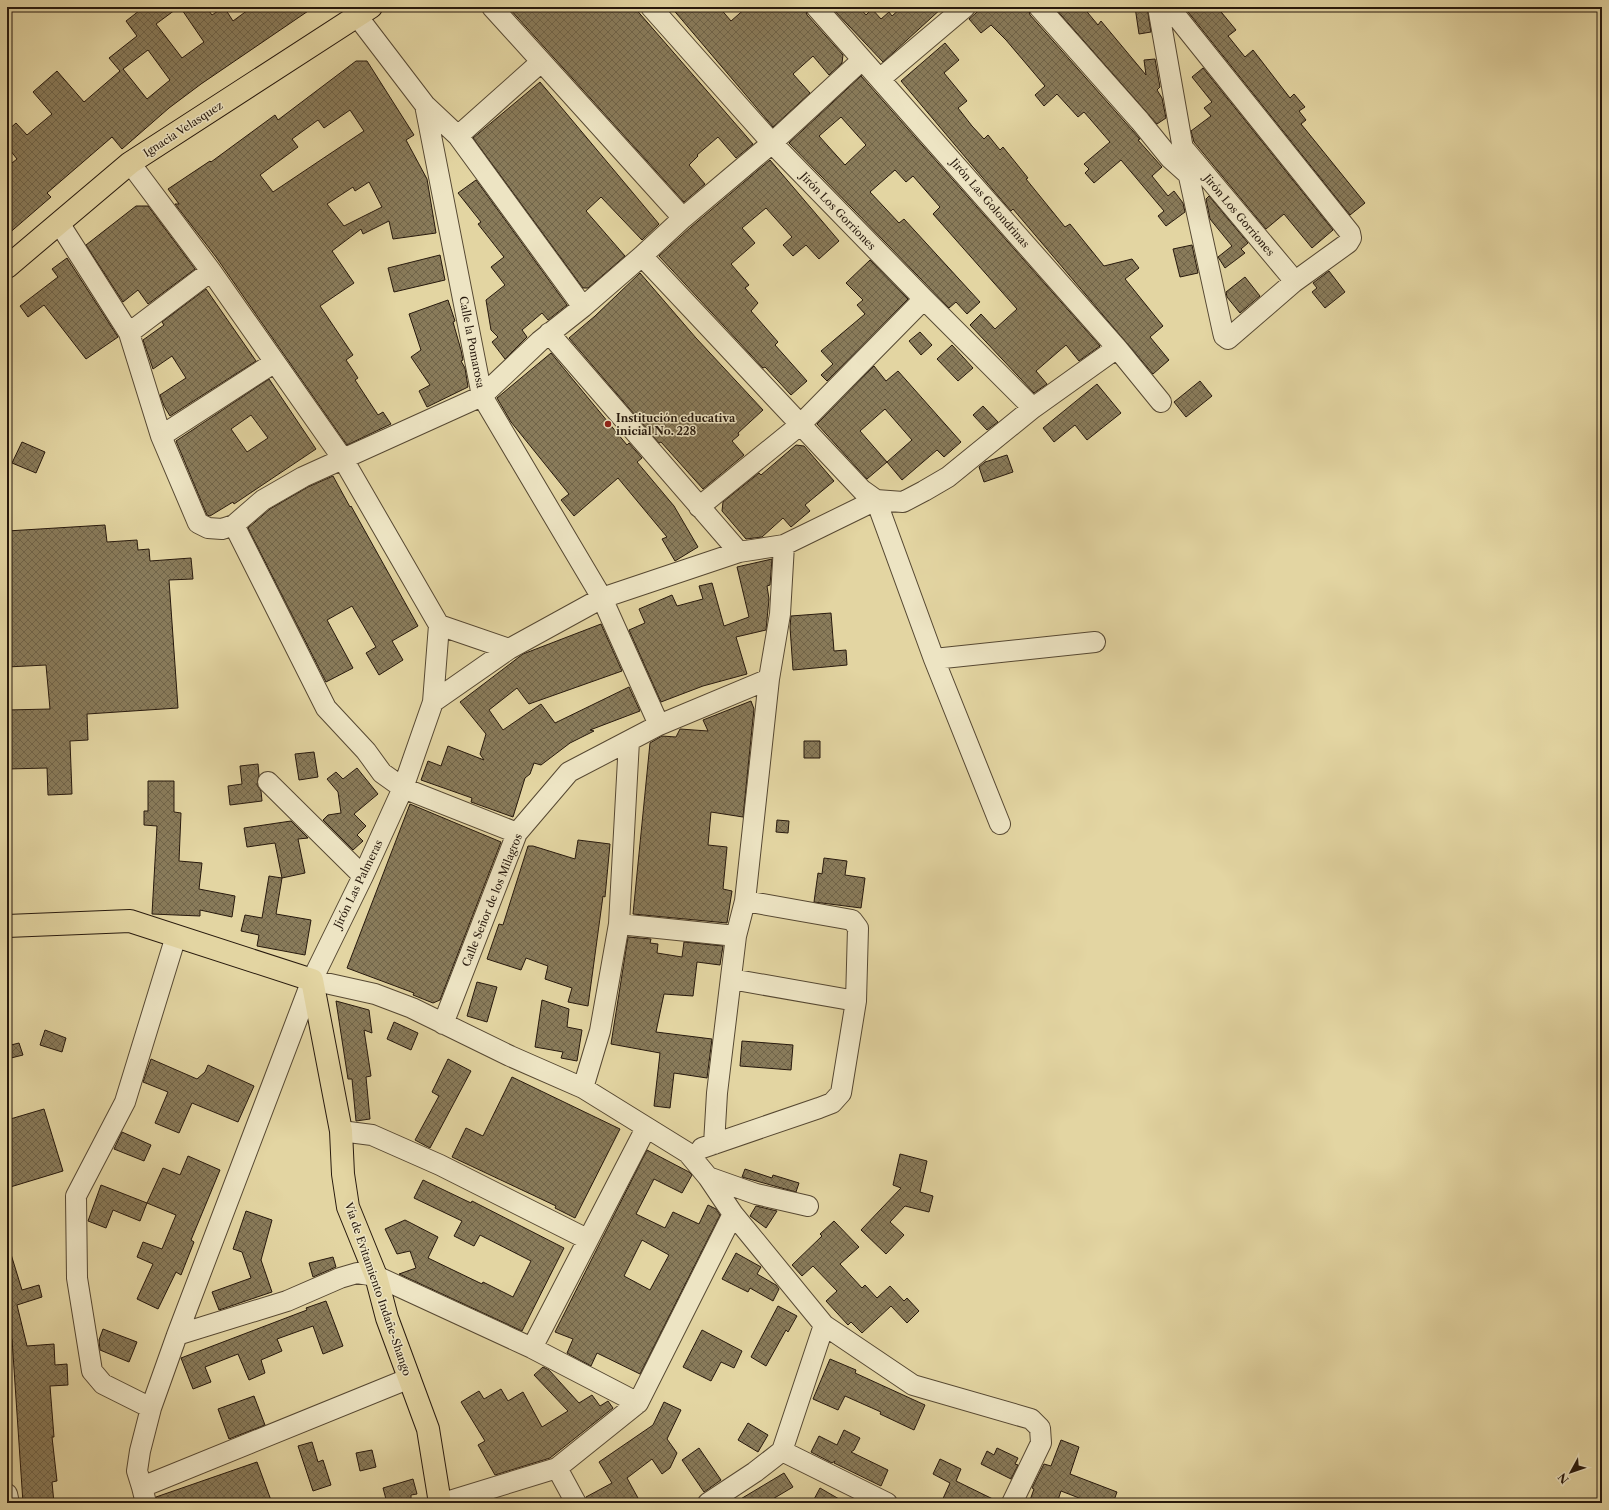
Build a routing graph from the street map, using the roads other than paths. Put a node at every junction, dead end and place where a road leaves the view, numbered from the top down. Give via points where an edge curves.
1 (492, 7) edge
2 (651, 7) edge
3 (816, 7) edge
4 (965, 7) edge
5 (1038, 7) edge
6 (1158, 7) edge
7 (1169, 7) edge
8 (364, 12) edge
9 (862, 60) junction
10 (541, 62) junction
11 (881, 78) junction
12 (425, 105) junction
13 (458, 136) junction
14 (772, 143) junction
15 (1183, 149) junction
16 (130, 163) junction
17 (1189, 175) junction
18 (683, 218) junction
19 (59, 224) junction
20 (642, 256) junction
21 (7, 267) edge
22 (211, 271) junction
23 (1294, 282) junction
24 (924, 299) junction
25 (583, 307) junction
26 (129, 332) junction
27 (549, 333) junction
28 (1117, 348) junction
29 (275, 362) junction
30 (482, 396) junction
31 (1161, 402) dead end
32 (1033, 408) junction
33 (800, 425) junction
34 (161, 436) junction
35 (342, 459) junction
36 (876, 500) junction
37 (700, 507) junction
38 (234, 525) junction
39 (784, 545) junction
40 (739, 552) junction
41 (602, 598) junction
42 (439, 625) junction
43 (1095, 642) dead end
44 (509, 649) junction
45 (934, 659) junction
46 (769, 679) junction
47 (433, 702) junction
48 (659, 725) junction
49 (629, 741) junction
50 (268, 782) dead end
51 (403, 788) junction
52 (1000, 824) dead end
53 (517, 833) junction
54 (363, 876) junction
55 (745, 901) junction
56 (619, 924) junction
57 (7, 926) edge
58 (176, 936) junction
59 (736, 936) junction
60 (731, 979) junction
61 (312, 980) junction
62 (856, 1001) junction
63 (443, 1024) junction
64 (583, 1088) junction
65 (646, 1128) junction
66 (341, 1131) junction
67 (714, 1144) junction
68 (688, 1153) junction
69 (708, 1177) junction
70 (808, 1206) dead end
71 (733, 1214) junction
72 (587, 1239) junction
73 (376, 1276) junction
74 (824, 1325) junction
75 (177, 1336) junction
76 (532, 1348) junction
77 (410, 1378) junction
78 (638, 1403) junction
79 (151, 1408) junction
80 (782, 1451) junction
81 (557, 1468) junction
82 (7, 1494) edge
83 (144, 1495) edge
84 (9, 1503) edge
85 (440, 1503) edge
86 (443, 1503) edge
87 (576, 1503) edge
88 (708, 1503) edge
89 (887, 1503) edge
90 (1012, 1503) edge

1 - 10 street
2 - 14 street, Jirón Los Gorriones
3 - 9 street, Jirón Las Golondrinas
4 - 11 street
5 - 17 street, Jirón Los Gorriones via 1140,120 1170,158
6 - 15 street
7 - 23 street via 1350,233 1351,238 1348,242
8 - 12 street
8 - 16 main road, Ignacia Velasquez
9 - 11 street, Jirón Las Golondrinas
9 - 14 street
10 - 13 street
10 - 18 street
11 - 28 street, Jirón Las Golondrinas
12 - 13 street
12 - 30 street, Calle la Pomarosa
13 - 25 street
14 - 18 street
14 - 24 street, Jirón Los Gorriones
15 - 17 street
15 - 23 street, Jirón Los Gorriones
16 - 19 main road, Ignacia Velasquez
16 - 22 street
17 - 23 street via 1224,336 1228,339
18 - 20 street
19 - 21 main road, Ignacia Velasquez
19 - 26 street
20 - 25 street
20 - 33 street
22 - 26 street
22 - 29 street
24 - 32 street, Jirón Los Gorriones
24 - 33 street
25 - 27 street
26 - 34 street
27 - 30 street
27 - 37 street
28 - 31 street, Jirón Las Golondrinas
28 - 32 street
29 - 34 street
29 - 35 street
30 - 35 street
30 - 41 street, Calle la Pomarosa
32 - 36 street via 948,477 903,502
33 - 36 street via 862,490
33 - 37 street
34 - 38 street via 198,523 208,528 222,529
35 - 38 street via 263,500
35 - 42 street
36 - 39 street
36 - 45 street
37 - 40 street
38 - 51 street via 326,708 366,751 382,773
39 - 40 street
39 - 46 street via 780,614
40 - 41 street
41 - 44 street
41 - 48 street, Calle la Pomarosa
42 - 44 street
42 - 47 street, Jirón Las Palmeras
43 - 45 street
44 - 47 street
45 - 52 street
46 - 48 street, Calle Señor de los Milagros
46 - 55 street
47 - 51 street, Jirón Las Palmeras
48 - 49 street, Calle Señor de los Milagros
49 - 53 street, Calle Señor de los Milagros via 569,772
49 - 56 street
50 - 54 street
51 - 53 street
51 - 54 street, Jirón Las Palmeras
53 - 63 street, Calle Señor de los Milagros
54 - 61 street, Jirón Las Palmeras
55 - 59 street
55 - 62 street via 852,920 856,923
56 - 59 street
56 - 64 street via 600,1031
57 - 58 main road via 130,920
58 - 61 main road
58 - 79 street via 125,1102 76,1196 77,1278 92,1371 103,1384
59 - 60 street
60 - 62 street
60 - 67 street via 717,1093
61 - 63 street via 376,994
61 - 66 main road, Vía de Evitamiento Indañe-Shango
61 - 75 street, Jirón Las Palmeras
62 - 67 street via 841,1094 832,1103
63 - 64 street
64 - 65 street
65 - 68 street
65 - 72 street
66 - 72 street via 372,1135 440,1165
66 - 73 main road, Vía de Evitamiento Indañe-Shango via 348,1207
67 - 68 street
68 - 69 street
69 - 70 street via 756,1194
69 - 71 street
71 - 74 street
71 - 78 street
72 - 76 street
73 - 75 street via 357,1273 340,1278 287,1301
73 - 76 street
73 - 77 main road, Vía de Evitamiento Indañe-Shango via 387,1318
74 - 80 street
74 - 90 street via 913,1385 1031,1419 1040,1428 1041,1443
75 - 79 street, Jirón Las Palmeras
76 - 78 street
77 - 83 street
77 - 85 main road, Vía de Evitamiento Indañe-Shango via 428,1429
78 - 81 street
79 - 83 street, Jirón Las Palmeras via 137,1471
80 - 88 street
80 - 89 street
81 - 86 street
81 - 87 street
82 - 84 street

